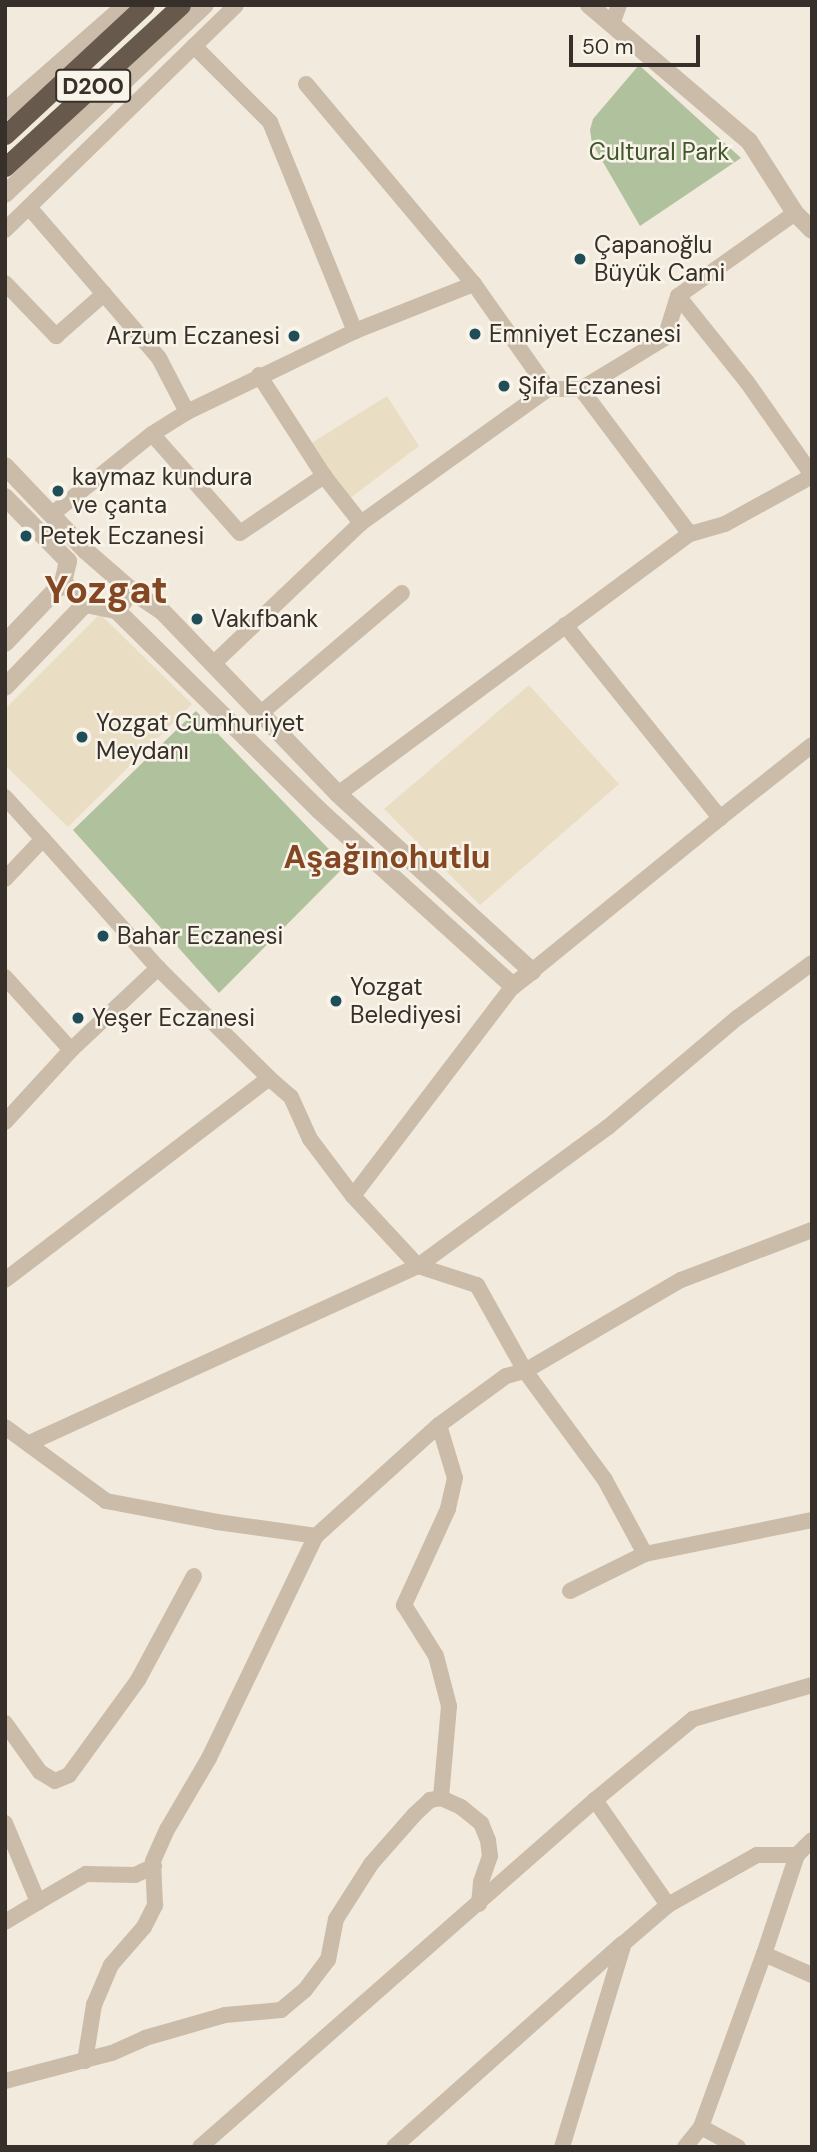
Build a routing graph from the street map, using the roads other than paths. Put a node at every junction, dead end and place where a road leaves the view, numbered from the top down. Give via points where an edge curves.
1 (126, 5) edge
2 (145, 5) edge
3 (181, 5) edge
4 (205, 5) edge
5 (236, 5) edge
6 (589, 5) edge
7 (619, 5) edge
8 (612, 24) junction
9 (194, 46) junction
10 (306, 84) dead end
11 (5, 111) edge
12 (5, 135) edge
13 (5, 167) edge
14 (5, 194) edge
15 (29, 206) junction
16 (795, 213) junction
17 (5, 230) edge
18 (812, 230) edge
19 (5, 283) edge
20 (474, 284) junction
21 (104, 295) junction
22 (678, 296) junction
23 (355, 331) junction
24 (259, 375) junction
25 (548, 389) junction
26 (581, 389) junction
27 (187, 412) junction
28 (152, 434) junction
29 (5, 466) edge
30 (812, 475) edge
31 (324, 477) junction
32 (5, 497) edge
33 (51, 515) junction
34 (361, 523) junction
35 (690, 534) junction
36 (86, 551) junction
37 (68, 561) junction
38 (63, 582) junction
39 (132, 591) junction
40 (402, 593) dead end
41 (85, 604) junction
42 (116, 610) junction
43 (565, 625) junction
44 (5, 643) edge
45 (213, 664) junction
46 (5, 688) edge
47 (261, 713) junction
48 (812, 745) edge
49 (338, 794) junction
50 (5, 797) edge
51 (720, 818) junction
52 (43, 839) junction
53 (5, 879) edge
54 (812, 962) edge
55 (158, 968) junction
56 (532, 971) junction
57 (5, 977) edge
58 (513, 986) junction
59 (71, 1050) junction
60 (269, 1078) junction
61 (5, 1122) edge
62 (353, 1196) junction
63 (812, 1230) edge
64 (418, 1266) junction
65 (5, 1280) edge
66 (525, 1371) junction
67 (439, 1425) junction
68 (5, 1427) edge
69 (29, 1443) junction
70 (812, 1520) edge
71 (316, 1536) junction
72 (645, 1554) junction
73 (194, 1576) dead end
74 (570, 1591) dead end
75 (812, 1685) edge
76 (5, 1723) edge
77 (441, 1798) junction
78 (595, 1800) junction
79 (5, 1823) edge
80 (812, 1840) edge
81 (797, 1855) junction
82 (154, 1866) junction
83 (38, 1902) junction
84 (479, 1904) junction
85 (668, 1905) junction
86 (5, 1922) edge
87 (624, 1943) junction
88 (764, 1954) junction
89 (812, 1975) edge
90 (85, 2061) junction
91 (5, 2081) edge
92 (701, 2127) junction
93 (200, 2147) edge
94 (394, 2147) edge
95 (562, 2147) edge
96 (685, 2147) edge
97 (738, 2147) edge

1 - 11 street
2 - 12 highway, D200
3 - 13 highway, D200
4 - 14 street
5 - 9 street
6 - 8 street
7 - 8 street
8 - 16 street via 749,141
9 - 15 street
9 - 23 street via 270,122
10 - 20 street
15 - 17 street
15 - 21 street
16 - 18 street
16 - 22 street
19 - 21 street via 57,336
20 - 23 street
20 - 25 street
21 - 27 street via 159,358
22 - 26 street via 665,338
22 - 30 street via 747,382
23 - 24 street
24 - 27 street
24 - 31 street
25 - 26 street
25 - 34 street
26 - 35 street
27 - 28 street
28 - 31 street via 240,533
28 - 33 street
29 - 33 street
30 - 35 street via 725,524
31 - 34 street
32 - 37 street
33 - 36 street
34 - 45 street
35 - 43 street
36 - 37 street
36 - 39 street
37 - 38 street
38 - 41 street
38 - 44 street
39 - 42 street
39 - 45 street via 162,611
40 - 47 street
41 - 42 street
41 - 46 street
42 - 58 street via 319,810
43 - 49 street
43 - 51 street
45 - 47 street
47 - 49 street
48 - 51 street
49 - 56 street
50 - 52 street
51 - 56 street
52 - 53 street
52 - 55 street
54 - 64 street via 737,1018 608,1127
55 - 59 street
55 - 60 street
56 - 58 street
57 - 59 street
58 - 62 street
59 - 61 street
60 - 62 street via 291,1097 310,1139
60 - 65 street
62 - 64 street
63 - 66 street via 681,1280
64 - 66 street via 477,1285
64 - 69 street
66 - 67 street via 506,1376
66 - 72 street via 605,1480
67 - 71 street
67 - 77 street via 456,1478 448,1509 404,1605 436,1656 449,1706
68 - 69 street
69 - 71 street via 106,1501
70 - 72 street
71 - 82 street via 209,1758 168,1828
72 - 74 street
73 - 76 street via 138,1680 69,1775 55,1781 40,1772
75 - 78 street via 693,1719
77 - 84 street via 481,1823 488,1840 490,1856
77 - 90 street via 430,1800 414,1815 371,1864 336,1919 328,1960 305,1990 281,2010 225,2015
78 - 84 street
78 - 85 street
79 - 83 street
80 - 81 street
81 - 85 street via 757,1855
81 - 88 street
82 - 83 street via 135,1875 86,1874
82 - 90 street via 155,1905 144,1927 111,1965 94,2005
83 - 86 street
84 - 93 street
85 - 87 street
87 - 94 street
87 - 95 street
88 - 89 street
88 - 92 street
90 - 91 street
92 - 96 street
92 - 97 street

